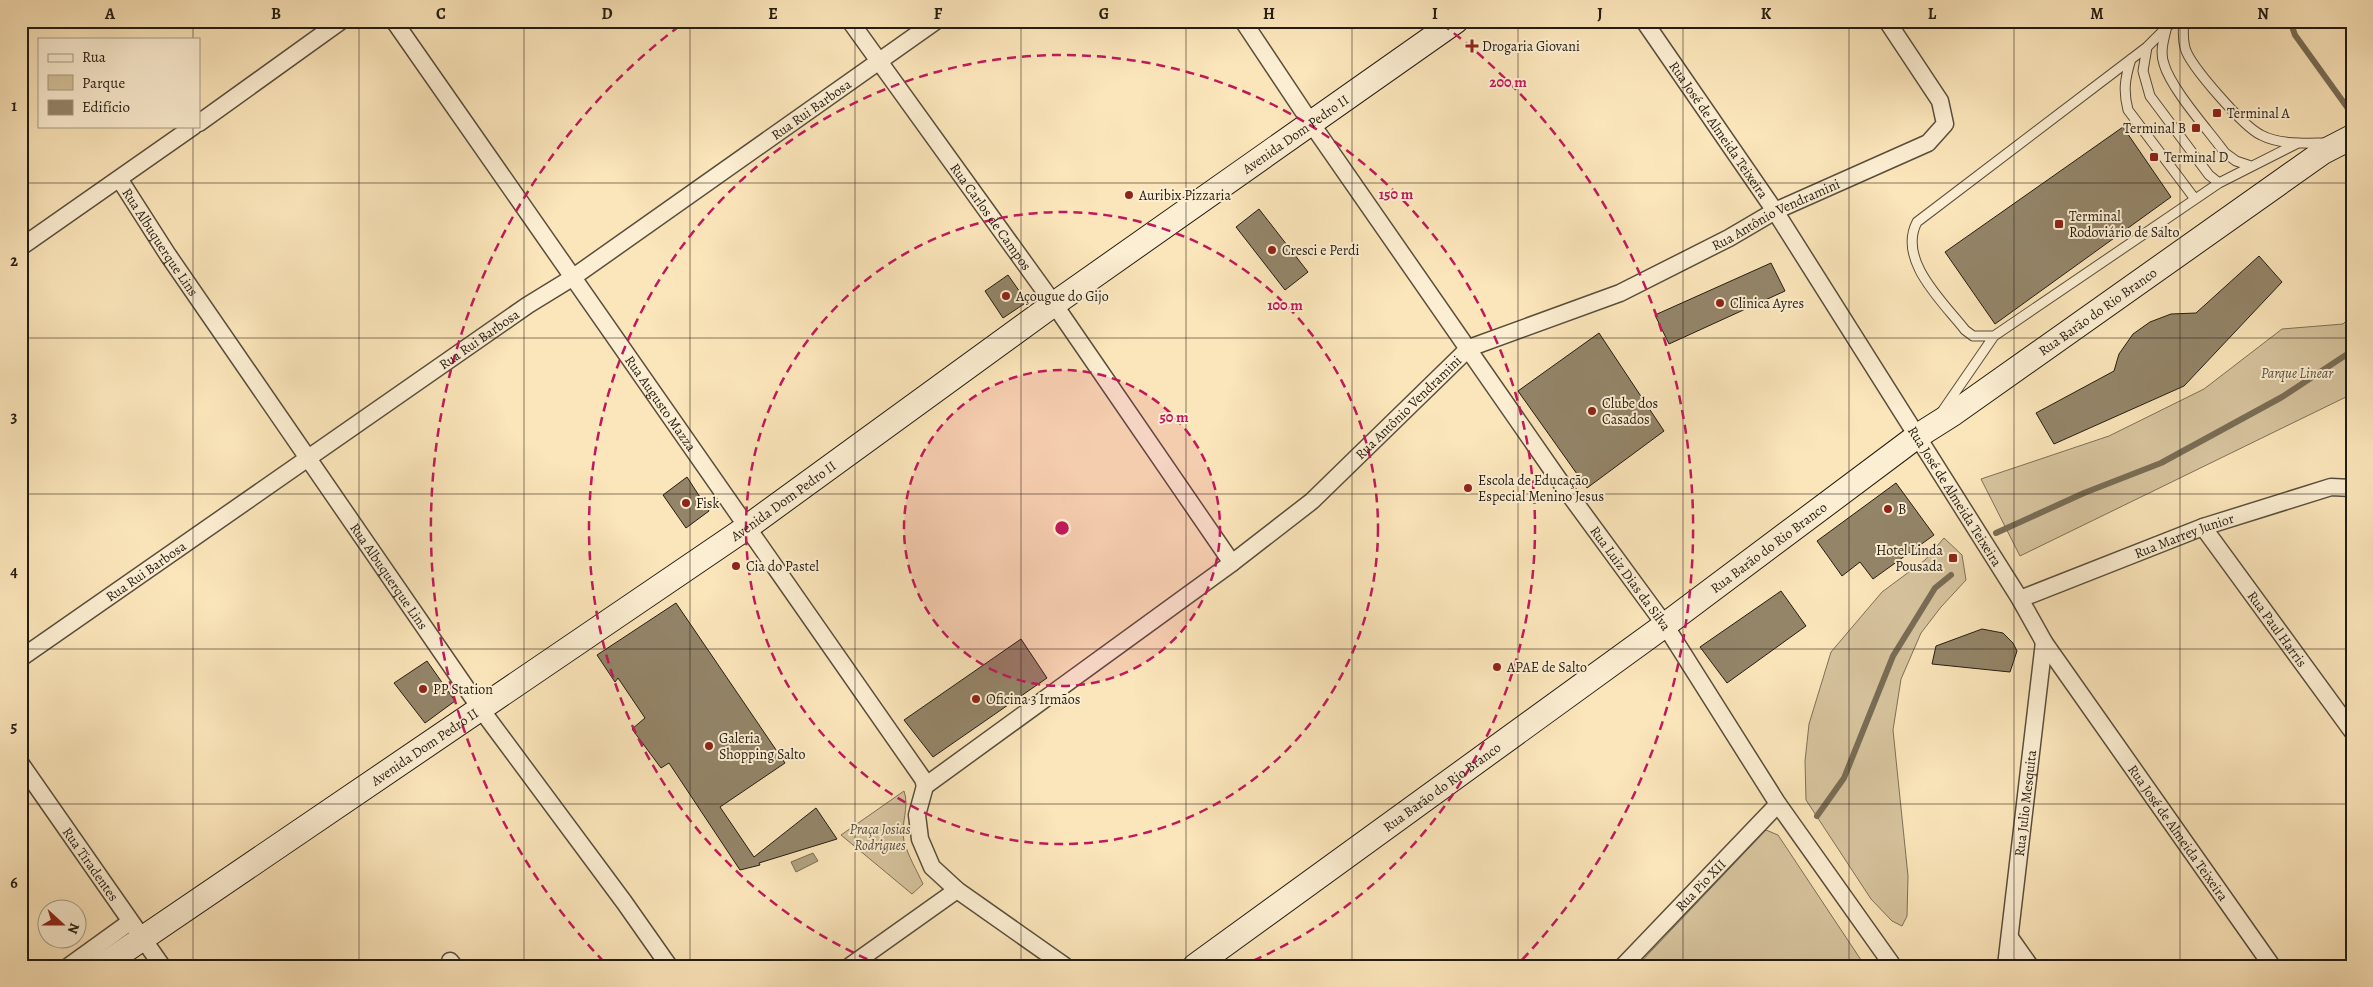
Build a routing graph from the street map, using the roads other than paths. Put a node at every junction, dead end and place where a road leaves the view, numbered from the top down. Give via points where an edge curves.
1 (341, 21) edge
2 (394, 21) edge
3 (850, 21) edge
4 (936, 21) edge
5 (1243, 21) edge
6 (1456, 21) edge
7 (1644, 21) edge
8 (1887, 21) edge
9 (2173, 21) edge
10 (2184, 21) edge
11 (2166, 30) junction
12 (2147, 47) junction
13 (2132, 59) junction
14 (878, 62) junction
15 (200, 122) edge
16 (1311, 123) junction
17 (191, 128) edge
18 (2346, 140) edge
19 (2298, 143) junction
20 (2251, 166) junction
21 (120, 180) junction
22 (2219, 183) junction
23 (2194, 199) junction
24 (1775, 211) junction
25 (21, 247) edge
26 (572, 278) junction
27 (1054, 304) junction
28 (1994, 336) junction
29 (1469, 348) junction
30 (1922, 433) junction
31 (309, 457) junction
32 (2352, 488) edge
33 (2203, 527) junction
34 (746, 528) junction
35 (1232, 563) junction
36 (2020, 599) junction
37 (1665, 624) junction
38 (2044, 642) junction
39 (21, 658) edge
40 (480, 708) junction
41 (2352, 731) edge
42 (21, 764) edge
43 (925, 786) junction
44 (1778, 804) junction
45 (957, 890) junction
46 (135, 930) junction
47 (2011, 939) junction
48 (69, 966) edge
49 (102, 966) edge
50 (162, 966) edge
51 (669, 966) edge
52 (850, 966) edge
53 (1065, 966) edge
54 (1195, 966) edge
55 (1622, 966) edge
56 (1893, 966) edge
57 (2006, 966) edge
58 (2030, 966) edge
59 (2272, 966) edge

1 - 15 street
2 - 26 street, Rua Augusto Mazza
3 - 14 street, Rua Carlos de Campos
4 - 14 street, Rua Rui Barbosa
5 - 16 street, Rua Luiz Dias da Silva
6 - 16 main road, Avenida Dom Pedro II
7 - 24 street, Rua José de Almeida Teixeira
8 - 24 street, Rua Antônio Vendramini via 1940,100 1945,124 1928,143
9 - 11 lane
10 - 19 lane via 2185,49 2248,128 2278,141
11 - 12 lane
11 - 20 lane via 2163,64 2172,81 2225,153
12 - 13 lane
12 - 22 lane via 2143,70 2150,96 2209,176
13 - 23 lane via 2124,81 2123,94 2128,110
13 - 28 lane via 1916,222 1911,241 1917,268 1965,330 1973,336
14 - 26 street, Rua Rui Barbosa
14 - 27 street, Rua Carlos de Campos
16 - 27 main road, Avenida Dom Pedro II
16 - 29 street, Rua Luiz Dias da Silva
17 - 21 street
18 - 19 lane
18 - 30 main road, Rua Barão do Rio Branco via 2315,158
19 - 20 lane
20 - 22 lane
21 - 25 street
21 - 31 street, Rua Albuquerque Lins
22 - 23 lane
23 - 28 lane
24 - 29 street, Rua Antônio Vendramini via 1620,293
24 - 30 street, Rua José de Almeida Teixeira
26 - 31 street, Rua Rui Barbosa
26 - 34 street, Rua Augusto Mazza
27 - 34 main road, Avenida Dom Pedro II
27 - 35 street, Rua Carlos de Campos
28 - 30 lane
29 - 35 street, Rua Antônio Vendramini via 1312,501
29 - 37 street, Rua Luiz Dias da Silva via 1566,490
30 - 36 street, Rua José de Almeida Teixeira
30 - 37 main road, Rua Barão do Rio Branco
31 - 39 street, Rua Rui Barbosa
31 - 40 street, Rua Albuquerque Lins
32 - 33 street, Rua Marrey Junior via 2331,487
33 - 36 street, Rua Marrey Junior
33 - 41 street, Rua Paul Harris
34 - 40 main road, Avenida Dom Pedro II
34 - 43 street, Rua Augusto Mazza
35 - 43 street, Rua Antônio Vendramini
36 - 38 street, Rua José de Almeida Teixeira
37 - 44 street, Rua Luiz Dias da Silva
37 - 54 main road, Rua Barão do Rio Branco
38 - 47 street, Rua Julio Mesquita
38 - 59 street, Rua José de Almeida Teixeira
40 - 46 main road, Avenida Dom Pedro II
40 - 51 street, Rua Albuquerque Lins
42 - 46 street, Rua Tiradentes
43 - 45 street via 917,815 920,839 932,867
44 - 55 street, Rua Pio XII
44 - 56 street, Rua Luiz Dias da Silva
45 - 52 street
45 - 53 street
46 - 48 street
46 - 49 main road, Avenida Dom Pedro II
46 - 50 street, Rua Tiradentes
47 - 57 street, Rua Julio Mesquita
47 - 58 street

